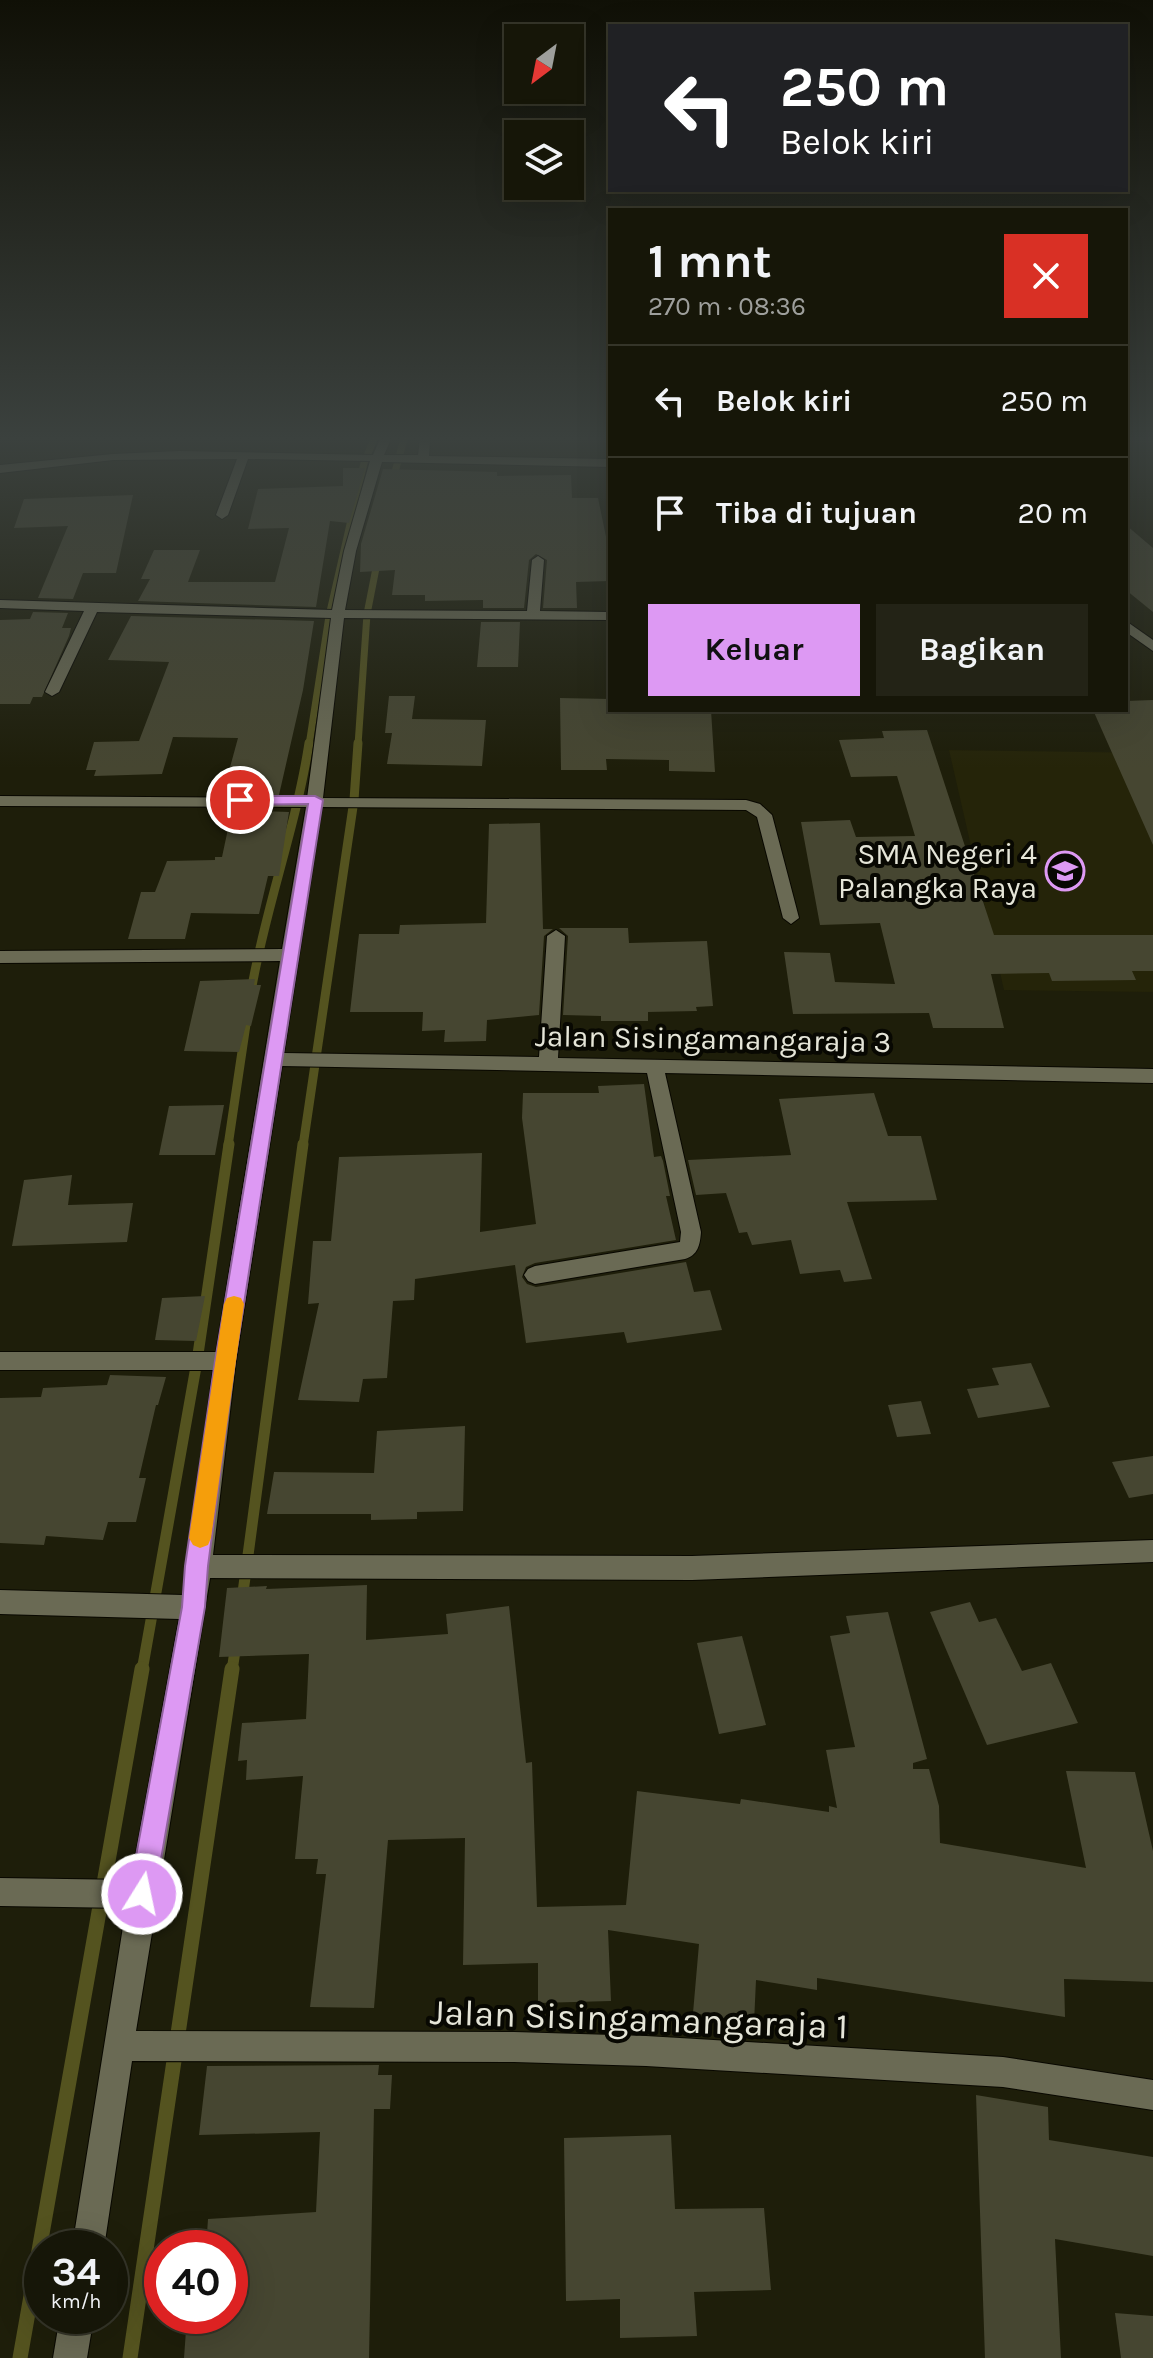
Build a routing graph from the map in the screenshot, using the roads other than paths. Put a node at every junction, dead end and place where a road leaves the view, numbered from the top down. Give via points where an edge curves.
1 (351, 549) edge
2 (538, 560) dead end
3 (0, 604) edge
4 (93, 607) junction
5 (338, 614) junction
6 (533, 615) junction
7 (608, 616) edge
8 (1128, 627) edge
9 (1153, 647) edge
10 (52, 692) dead end
11 (315, 800) junction
12 (0, 801) edge
13 (791, 918) dead end
14 (556, 936) dead end
15 (289, 955) junction
16 (0, 957) edge
17 (272, 1059) junction
18 (548, 1063) junction
19 (654, 1064) junction
20 (1153, 1076) edge
21 (535, 1275) dead end
22 (0, 1361) edge
23 (225, 1361) junction
24 (1153, 1551) edge
25 (197, 1566) junction
26 (0, 1602) edge
27 (194, 1607) junction
28 (0, 1892) edge
29 (142, 1894) junction
30 (119, 2046) junction
31 (1153, 2095) edge
32 (91, 2230) edge
33 (74, 2334) edge
34 (70, 2358) edge

1 - 5 street
2 - 6 street
3 - 4 street
4 - 5 street
4 - 10 street
5 - 6 street
5 - 11 street
6 - 7 street
8 - 9 street
11 - 12 street
11 - 13 street via 754,807 764,815
11 - 15 street
14 - 18 street
15 - 16 street
15 - 17 street
17 - 18 street, Jalan Sisingamangaraja 3
17 - 23 street
18 - 19 street, Jalan Sisingamangaraja 3
19 - 20 street, Jalan Sisingamangaraja 3
19 - 21 street via 691,1232 688,1248
22 - 23 street
23 - 25 street
24 - 25 street via 692,1568
25 - 27 street
26 - 27 street
27 - 29 street
28 - 29 street
29 - 30 street
30 - 31 street, Jalan Sisingamangaraja 1 via 646,2051 1003,2072
30 - 32 street
33 - 34 street

